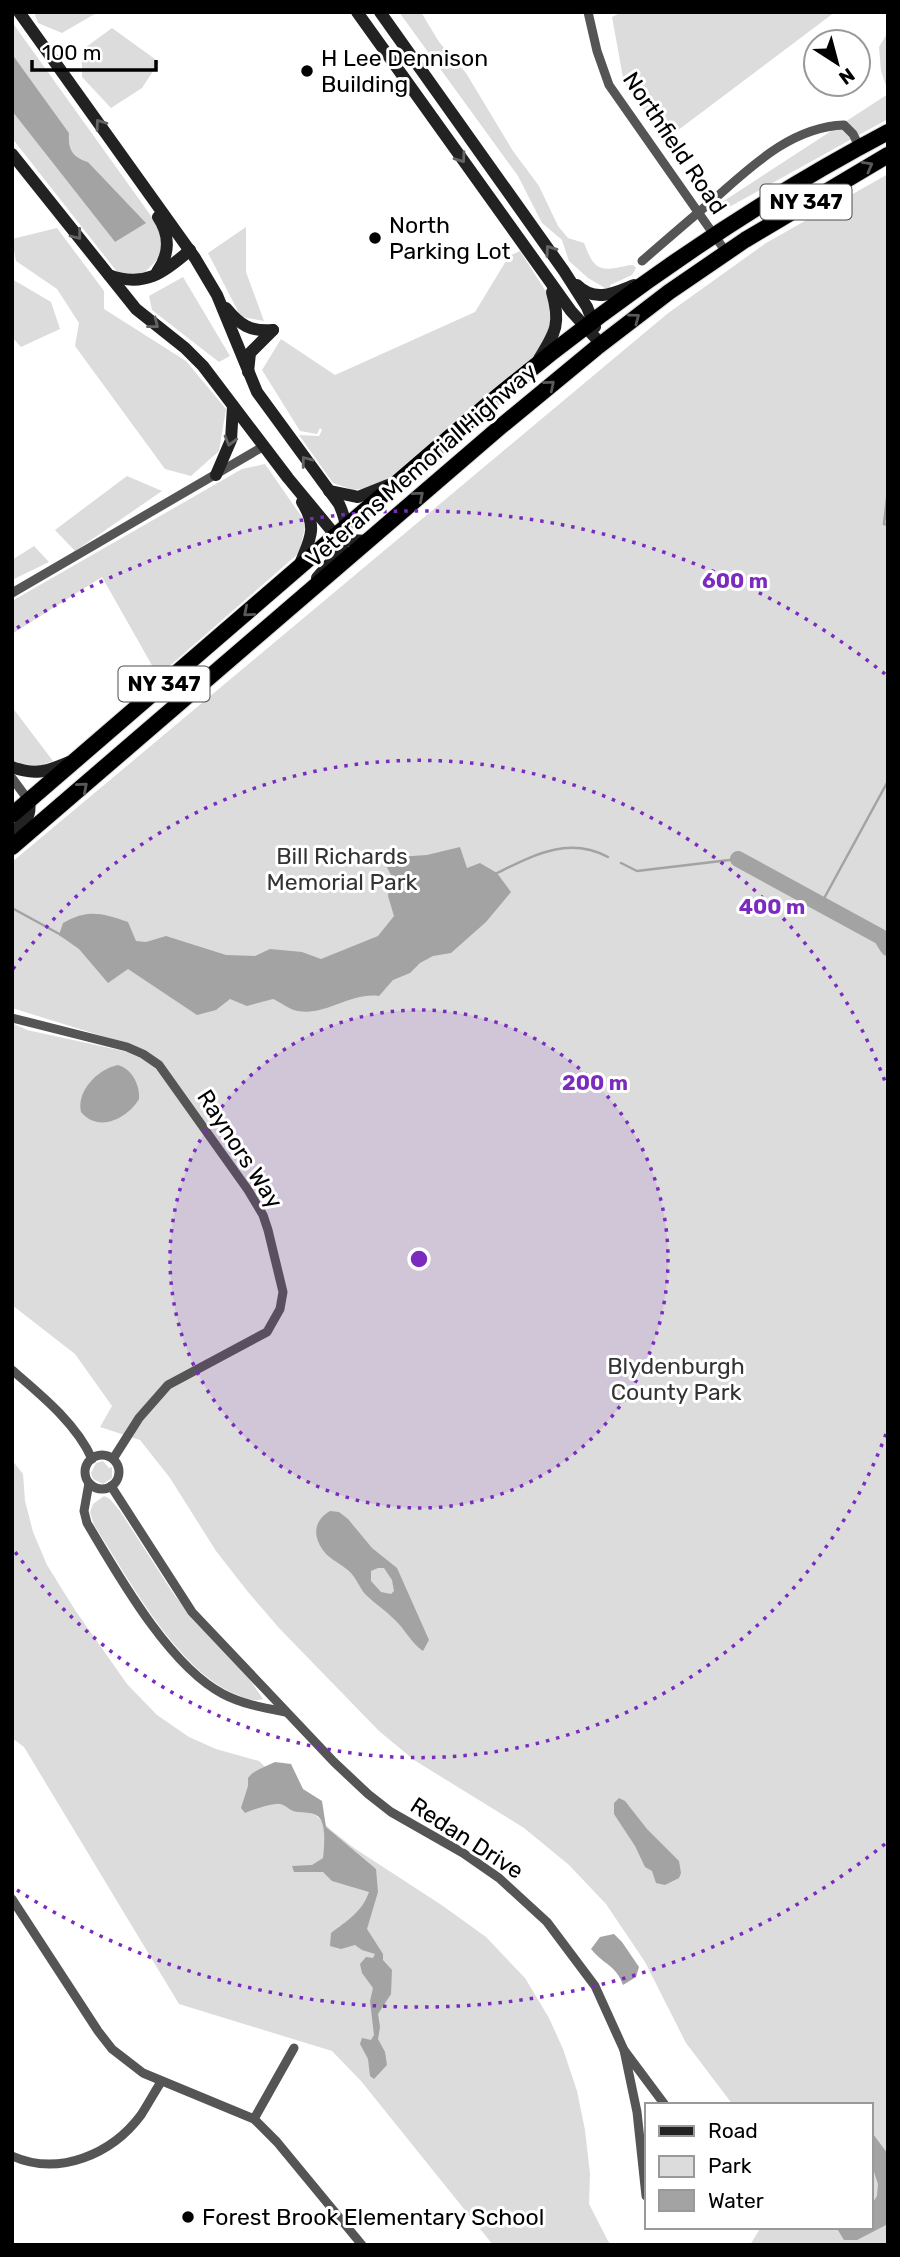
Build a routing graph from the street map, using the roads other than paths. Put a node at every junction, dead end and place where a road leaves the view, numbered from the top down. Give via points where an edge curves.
1 (380, 12) edge
2 (588, 12) edge
3 (20, 13) edge
4 (362, 14) edge
5 (888, 132) edge
6 (860, 148) junction
7 (120, 153) junction
8 (12, 154) edge
9 (888, 155) edge
10 (698, 212) junction
11 (714, 235) junction
12 (190, 250) junction
13 (726, 252) junction
14 (642, 261) dead end
15 (564, 271) junction
16 (157, 272) junction
17 (108, 274) junction
18 (648, 280) junction
19 (549, 281) junction
20 (217, 295) junction
21 (588, 323) junction
22 (601, 344) junction
23 (535, 365) junction
24 (248, 373) junction
25 (233, 405) junction
26 (264, 446) junction
27 (216, 475) junction
28 (288, 478) junction
29 (401, 479) junction
30 (329, 491) junction
31 (343, 533) junction
32 (368, 541) junction
33 (299, 567) junction
34 (12, 593) edge
35 (291, 607) junction
36 (79, 757) junction
37 (12, 767) edge
38 (12, 778) edge
39 (21, 806) edge
40 (58, 808) junction
41 (12, 833) edge
42 (12, 847) edge
43 (12, 1018) edge
44 (12, 1370) edge
45 (12, 1378) edge
46 (44, 1404) junction
47 (91, 1459) junction
48 (113, 1459) junction
49 (89, 1483) junction
50 (111, 1486) junction
51 (287, 1712) junction
52 (12, 1899) edge
53 (294, 2048) dead end
54 (624, 2050) junction
55 (161, 2082) junction
56 (664, 2103) edge
57 (254, 2119) junction
58 (12, 2156) edge
59 (645, 2187) edge
60 (362, 2245) edge

15 -> 1 street
2 - 10 street, Northfield Road via 609,85
7 -> 3 street
4 -> 19 street
5 - 6 highway, Veterans Memorial Highway / NY 347
6 - 10 street via 844,125 825,126 762,157
6 - 11 highway, Veterans Memorial Highway / NY 347
7 - 12 street
7 - 16 street via 166,232 167,251
8 -> 17 street
13 -> 9 highway, Veterans Memorial Highway / NY 347
10 - 11 street, Northfield Road
10 - 14 street
11 - 13 street, Northfield Road
11 - 18 highway, Veterans Memorial Highway / NY 347
12 - 16 street
12 - 20 street
22 -> 13 highway, Veterans Memorial Highway / NY 347
15 - 18 street via 580,289 595,296
15 - 21 street
16 - 17 street via 138,281
17 -> 25 street via 142,315 198,360
18 - 21 highway, Veterans Memorial Highway / NY 347
19 - 21 street
19 - 23 street via 558,323
20 - 24 street
20 - 24 street via 244,327 273,330 250,353
21 - 22 street
21 - 23 highway, Veterans Memorial Highway / NY 347
32 -> 22 highway, Veterans Memorial Highway / NY 347
23 - 29 highway, Veterans Memorial Highway / NY 347
30 -> 24 street via 274,418
25 - 26 street
25 -> 27 street via 231,440
26 - 27 street
26 - 28 street
27 - 34 street
28 - 31 street
28 - 33 street via 312,526
29 - 30 street via 363,496
29 - 31 highway, Veterans Memorial Highway / NY 347
30 - 31 street via 339,504
31 - 32 street
31 - 33 highway, Veterans Memorial Highway / NY 347
31 - 35 street via 339,552
32 - 35 highway, Veterans Memorial Highway / NY 347
33 -> 36 highway, Veterans Memorial Highway / NY 347
40 -> 35 highway, Veterans Memorial Highway / NY 347
36 - 37 street via 41,773
36 - 39 highway, Veterans Memorial Highway / NY 347
38 - 39 street
39 - 40 street via 42,813
39 - 41 street via 26,821
40 - 42 highway, Veterans Memorial Highway / NY 347
43 - 48 street, Raynors Way via 127,1047 159,1065 258,1206 282,1284 282,1301 267,1332 168,1385 139,1418
44 - 46 street
45 - 46 street
46 - 47 street via 80,1439
47 - 48 street via 104,1455
47 - 49 street via 86,1469
48 - 50 street via 119,1473
49 - 50 street via 97,1488
49 - 51 street via 84,1511 87,1523 176,1654 223,1694
50 - 51 street, Redan Drive via 192,1612
51 - 54 street, Redan Drive via 368,1794 482,1866 541,1916 595,1986
52 - 55 street via 112,2049
53 - 57 street
54 - 56 street, Redan Drive
54 - 59 street, Redan Drive
55 - 57 street
55 - 58 street via 141,2115 101,2150 59,2165 34,2164
57 - 60 street

